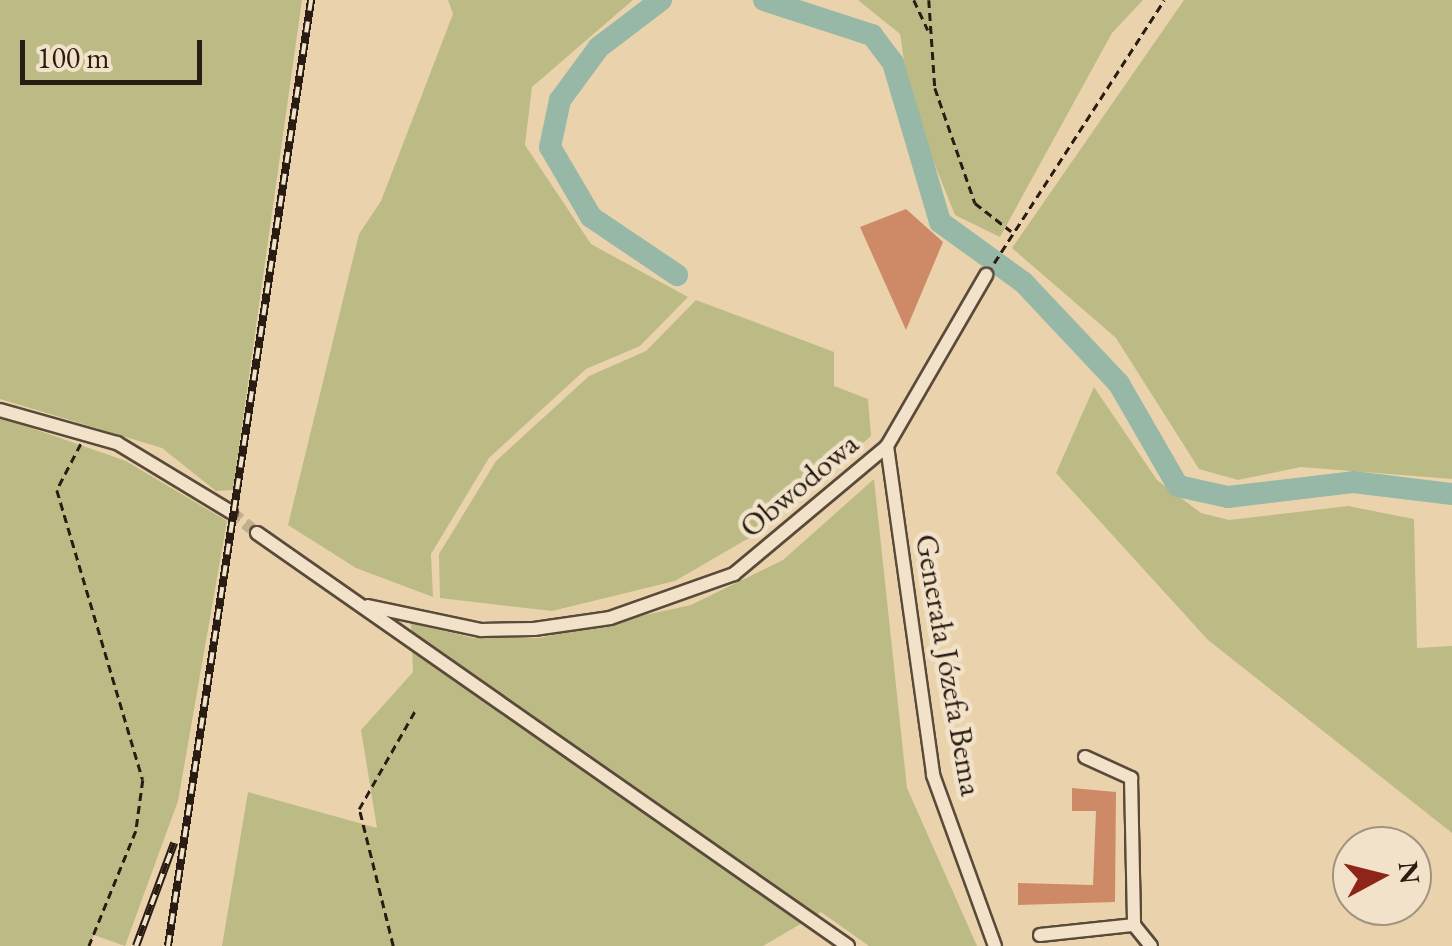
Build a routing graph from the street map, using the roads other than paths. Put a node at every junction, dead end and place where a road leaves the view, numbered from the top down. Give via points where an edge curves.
1 (986, 275) road end
2 (0, 410) edge
3 (886, 446) junction
4 (231, 512) tunnel mouth
5 (258, 532) tunnel mouth
6 (368, 606) junction
7 (1085, 757) dead end
8 (1134, 925) junction
9 (1040, 934) dead end
10 (848, 946) edge
11 (995, 946) edge
12 (1152, 946) edge

1 - 3 street, Obwodowa
2 - 4 street via 87,433
3 - 6 street, Obwodowa via 734,574 676,600 534,629 481,630
3 - 11 street, Generała Józefa Bema via 933,775
5 - 6 street, Obwodowa
6 - 10 street
7 - 8 street via 1131,778
8 - 9 street
8 - 12 street

